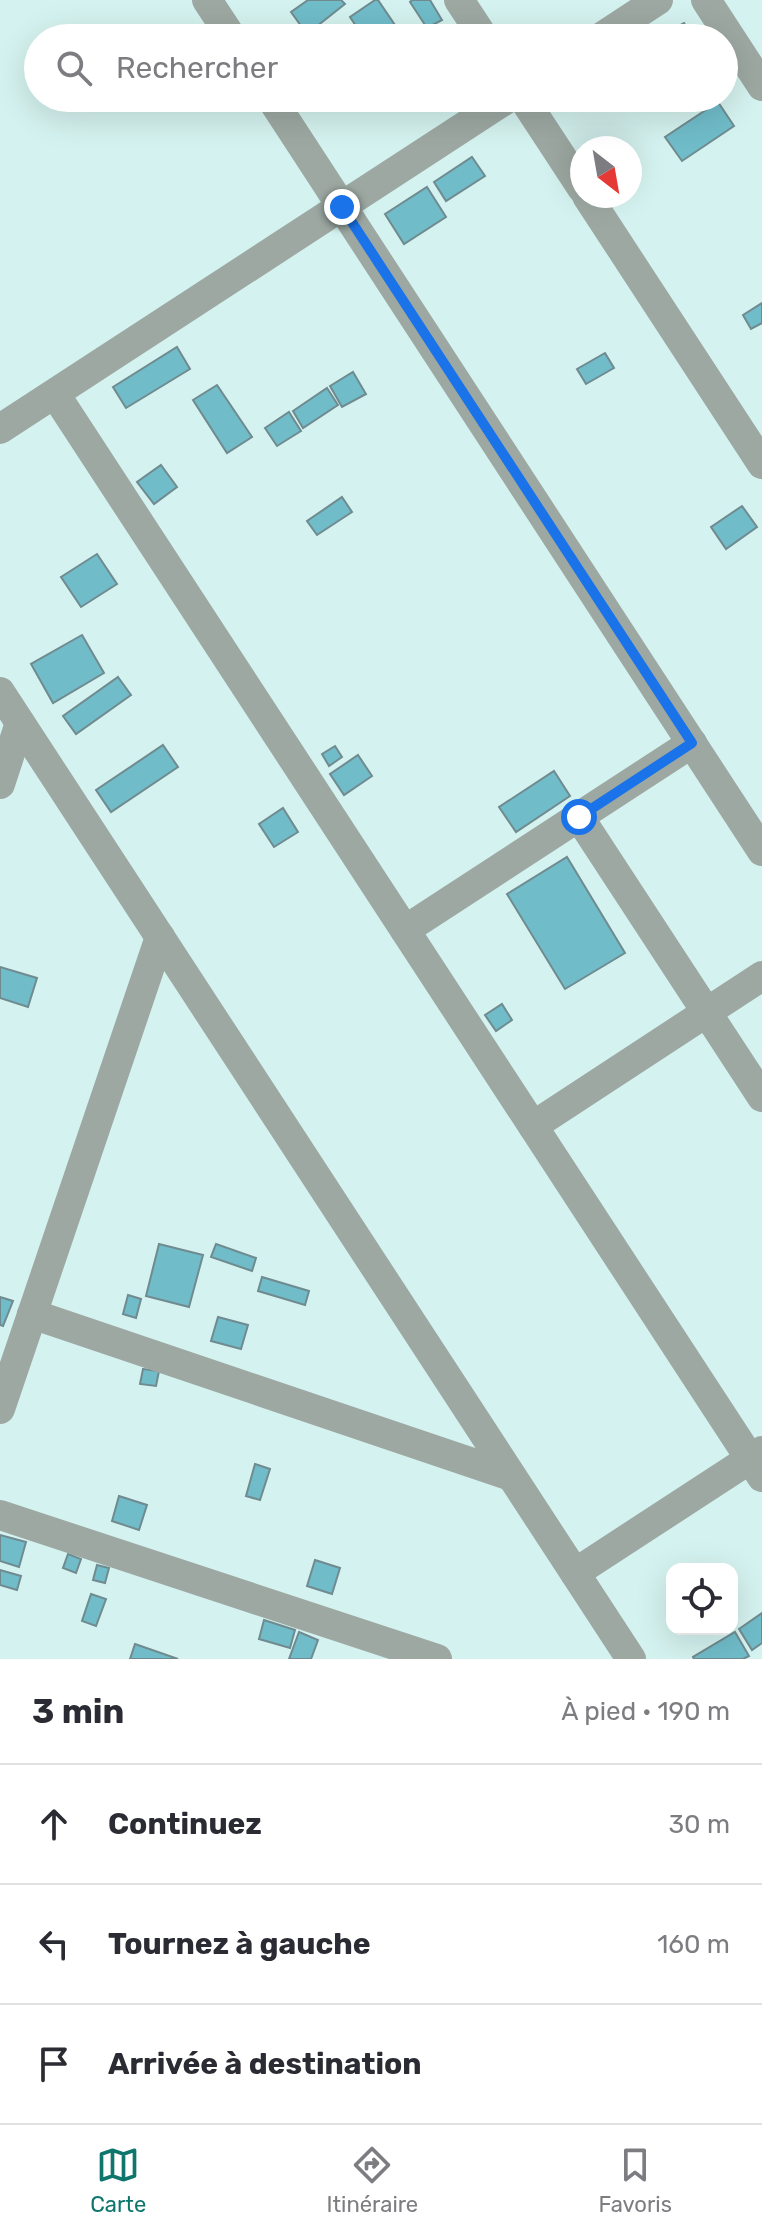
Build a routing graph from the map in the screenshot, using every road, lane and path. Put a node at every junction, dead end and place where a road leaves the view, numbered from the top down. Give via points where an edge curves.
1 (207, 0) edge
2 (459, 0) edge
3 (658, 0) edge
4 (706, 0) edge
5 (223, 24) edge
6 (475, 24) edge
7 (621, 24) edge
8 (722, 24) edge
9 (738, 49) edge
10 (762, 86) edge
11 (280, 112) edge
12 (487, 112) edge
13 (532, 112) edge
14 (570, 170) edge
15 (342, 207) junction
16 (595, 208) edge
17 (55, 394) junction
18 (0, 429) edge
19 (762, 464) edge
20 (0, 692) edge
21 (20, 723) junction
22 (692, 743) junction
23 (0, 784) edge
24 (579, 817) junction
25 (762, 851) edge
26 (405, 930) junction
27 (160, 937) junction
28 (762, 976) edge
29 (707, 1012) junction
30 (762, 1097) edge
31 (533, 1126) junction
32 (32, 1314) junction
33 (0, 1409) edge
34 (758, 1462) edge
35 (511, 1476) junction
36 (0, 1515) edge
37 (575, 1573) junction
38 (437, 1659) edge
39 (631, 1659) edge

1 - 5 street
2 - 6 street
3 - 7 street
4 - 8 street
9 - 10 street
11 - 15 street
12 - 15 street
13 - 14 street
15 - 17 street
15 - 22 street
16 - 19 street
17 - 18 street
17 - 26 street
20 - 21 street
21 - 23 street
21 - 27 street
22 - 24 street
22 - 25 street
24 - 26 street
24 - 29 street
26 - 31 street
27 - 32 street
27 - 35 street
28 - 29 street
29 - 30 street
29 - 31 street
31 - 34 street
32 - 33 street
32 - 35 street
34 - 37 street
35 - 37 street
36 - 38 street
37 - 39 street

